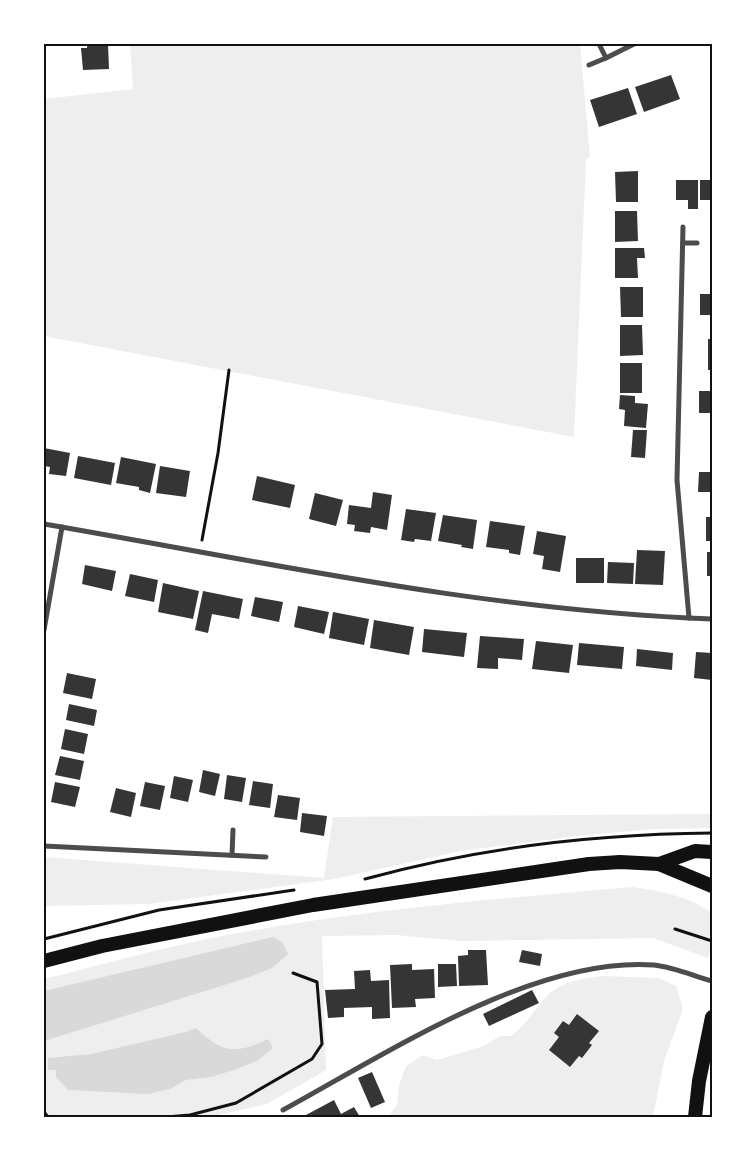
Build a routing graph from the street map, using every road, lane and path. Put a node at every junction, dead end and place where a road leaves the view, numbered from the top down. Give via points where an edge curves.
1 (599, 44) edge
2 (634, 44) edge
3 (606, 58) junction
4 (589, 65) dead end
5 (683, 226) dead end
6 (683, 243) junction
7 (697, 243) dead end
8 (228, 370) dead end
9 (44, 524) edge
10 (62, 527) junction
11 (200, 552) junction
12 (688, 618) junction
13 (712, 619) edge
14 (44, 630) edge
15 (233, 830) dead end
16 (712, 832) edge
17 (44, 846) edge
18 (712, 852) edge
19 (232, 855) junction
20 (266, 856) dead end
21 (659, 864) junction
22 (356, 882) dead end
23 (712, 886) edge
24 (299, 889) dead end
25 (675, 929) dead end
26 (44, 940) edge
27 (712, 941) edge
28 (44, 961) edge
29 (293, 973) dead end
30 (712, 981) edge
31 (712, 1017) edge
32 (283, 1110) dead end
33 (44, 1112) edge
34 (48, 1117) edge
35 (166, 1117) edge
36 (695, 1117) edge

1 - 3 street
2 - 3 street
3 - 4 street
5 - 6 street
6 - 7 street
6 - 12 street via 677,480
8 - 11 path via 218,453
9 - 10 street
10 - 11 street
10 - 14 street
11 - 12 street via 473,598
12 - 13 street
15 - 19 street
16 - 22 path via 619,837 463,855
17 - 19 street
18 - 21 highway via 695,851
19 - 20 street
21 - 23 highway
21 - 28 highway via 588,864 313,905 102,946
24 - 26 path via 159,910
25 - 27 path
29 - 35 path via 317,982 322,1044 312,1059 236,1103 190,1115
30 - 32 street via 654,965 594,968 546,980 508,993 427,1031
31 - 36 highway
33 - 34 path

